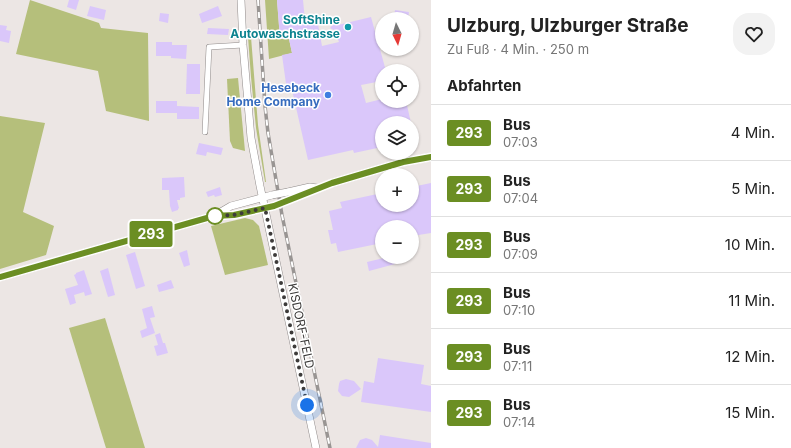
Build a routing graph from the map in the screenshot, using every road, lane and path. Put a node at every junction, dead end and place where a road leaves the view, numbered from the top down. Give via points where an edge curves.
1 (241, 0) edge
2 (243, 45) junction
3 (205, 132) dead end
4 (431, 157) edge
5 (317, 188) junction
6 (262, 197) junction
7 (265, 208) junction
8 (214, 216) junction
9 (0, 277) edge
10 (316, 448) edge

1 - 2 main road, KISDORF-FELD
2 - 3 street via 209,47
2 - 6 main road, KISDORF-FELD via 251,138
4 - 5 main road via 370,171
5 - 6 main road, bridge via 310,186
5 - 7 main road, bridge
6 - 7 main road, KISDORF-FELD
6 - 8 main road via 231,206
7 - 8 main road via 234,215
7 - 10 main road, KISDORF-FELD
8 - 9 main road

